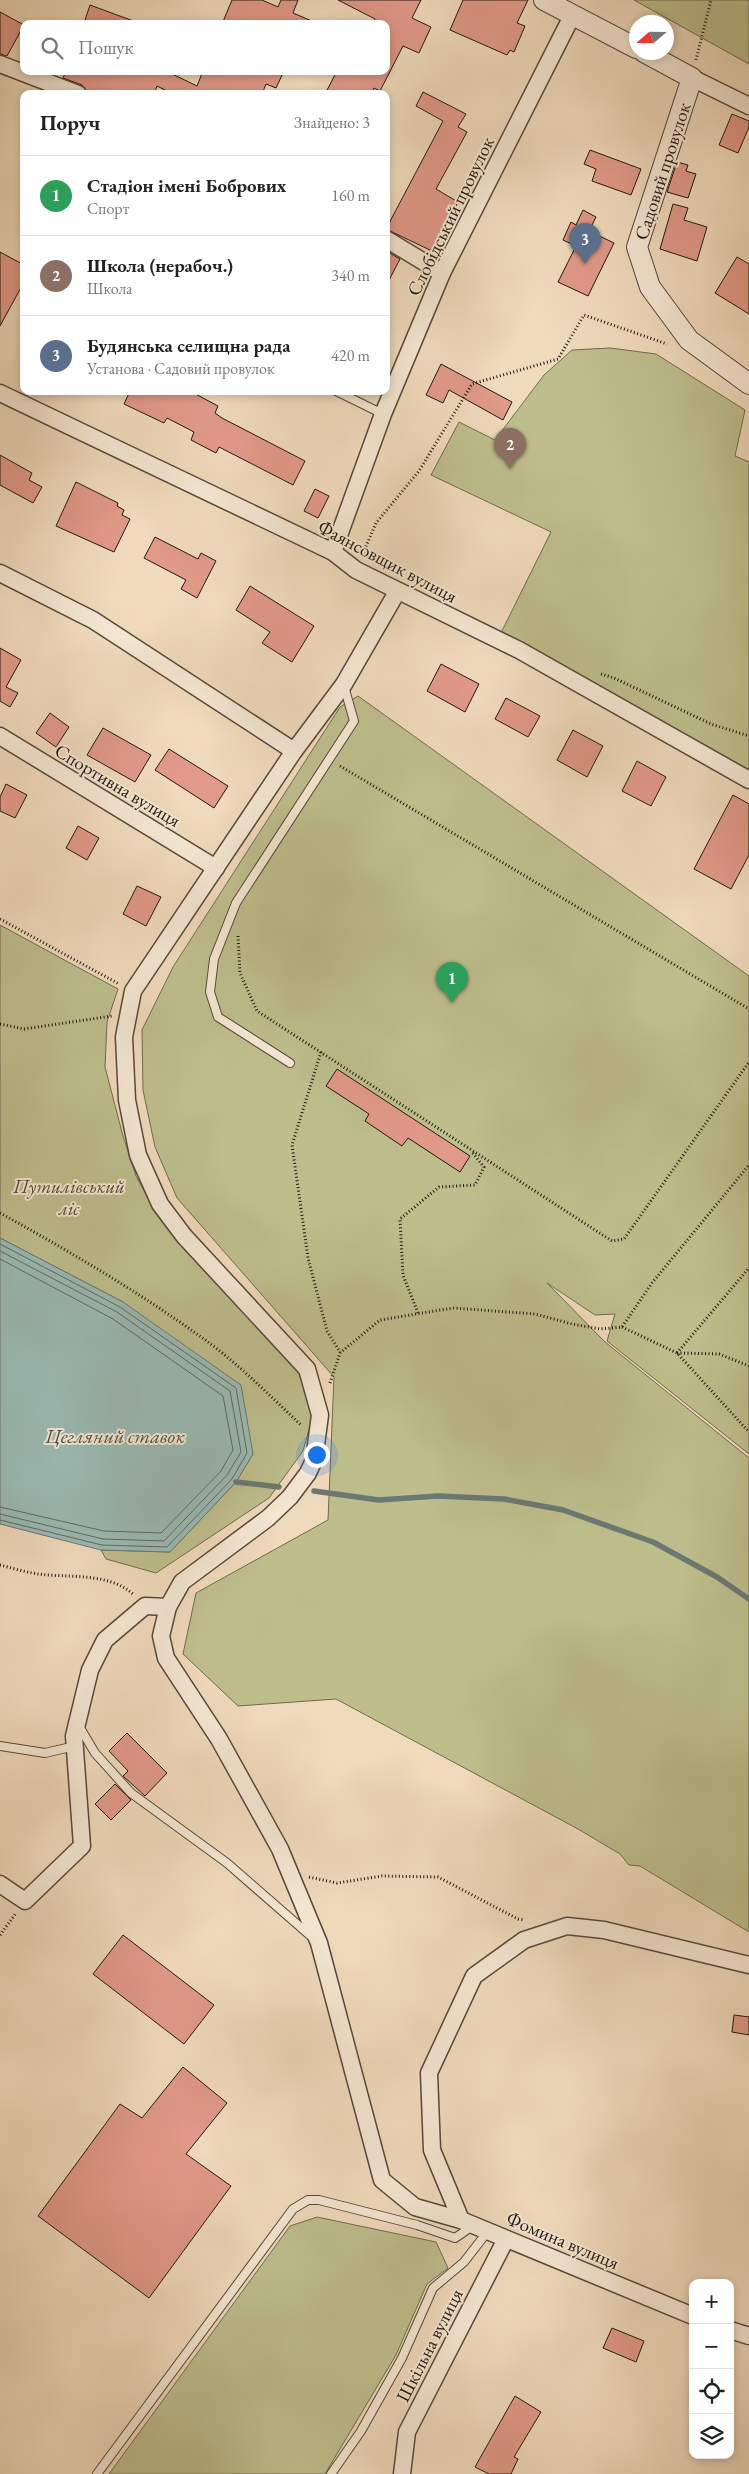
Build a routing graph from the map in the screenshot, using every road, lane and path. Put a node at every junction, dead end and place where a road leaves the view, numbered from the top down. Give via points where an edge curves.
1 (544, 0) edge
2 (711, 0) edge
3 (573, 14) junction
4 (629, 44) edge
5 (659, 60) edge
6 (0, 64) edge
7 (20, 72) edge
8 (29, 75) edge
9 (692, 78) junction
10 (68, 90) edge
11 (749, 106) edge
12 (390, 241) edge
13 (442, 273) junction
14 (682, 344) junction
15 (749, 384) edge
16 (0, 392) edge
17 (344, 395) edge
18 (383, 414) junction
19 (333, 552) junction
20 (356, 570) junction
21 (0, 573) edge
22 (397, 592) junction
23 (595, 673) dead end
24 (344, 684) junction
25 (0, 736) edge
26 (749, 736) edge
27 (294, 751) junction
28 (329, 759) junction
29 (749, 780) edge
30 (216, 868) junction
31 (236, 903) junction
32 (0, 919) edge
33 (133, 991) junction
34 (749, 1009) edge
35 (127, 1014) junction
36 (0, 1024) edge
37 (321, 1052) junction
38 (749, 1062) edge
39 (290, 1063) dead end
40 (470, 1150) junction
41 (749, 1166) edge
42 (0, 1213) edge
43 (749, 1268) edge
44 (418, 1313) junction
45 (622, 1327) junction
46 (340, 1353) junction
47 (677, 1353) junction
48 (749, 1366) edge
49 (320, 1415) junction
50 (749, 1432) edge
51 (317, 1441) junction
52 (0, 1564) edge
53 (145, 1606) junction
54 (168, 1607) junction
55 (76, 1722) junction
56 (0, 1746) edge
57 (75, 1746) junction
58 (290, 1873) junction
59 (0, 1884) edge
60 (25, 1901) junction
61 (528, 1921) dead end
62 (0, 1935) edge
63 (318, 1943) junction
64 (749, 1965) edge
65 (475, 2225) junction
66 (506, 2238) junction
67 (689, 2314) edge
68 (734, 2331) edge
69 (749, 2336) edge
70 (96, 2474) edge
71 (331, 2474) edge
72 (402, 2474) edge

1 - 3 street
2 - 9 path
3 - 4 street
3 - 13 street, Слобідський провулок
5 - 9 street
6 - 7 street
8 - 10 street
9 - 11 street
9 - 14 street, Садовий провулок via 637,247 650,287
12 - 13 street
13 - 18 street, Слобідський провулок
14 - 15 street, Садовий провулок
14 - 20 path via 584,314 558,359 472,384 419,471 376,523
16 - 19 street, Фаянсовщик вулиця
17 - 18 lane
18 - 19 street, Слобідський провулок
19 - 20 street, Фаянсовщик вулиця
20 - 22 street, Фаянсовщик вулиця
21 - 27 street via 93,620
22 - 24 street
22 - 29 street, Фаянсовщик вулиця via 519,650
23 - 26 path via 614,678 711,724
24 - 27 street
24 - 28 lane via 354,721
25 - 30 street, Спортивна вулиця
27 - 30 street
28 - 31 lane
28 - 34 path
30 - 33 street
31 - 37 path via 240,973 257,1011
31 - 39 lane via 214,959 210,992 218,1017
32 - 33 path
33 - 35 street
35 - 36 path via 24,1028
35 - 49 street via 124,1037 127,1100 138,1155 160,1204 184,1236 307,1369
37 - 40 path
37 - 46 path via 292,1144 308,1258 327,1331
38 - 40 path via 624,1239 612,1241
40 - 44 path via 484,1167 475,1186 439,1187 400,1219 403,1275
41 - 45 path via 652,1283
42 - 51 path via 69,1252 202,1337 246,1373
43 - 47 path
44 - 45 path via 452,1308 535,1314 600,1329
44 - 46 path via 380,1320
45 - 47 path
46 - 49 path
47 - 48 path via 719,1354
47 - 50 path
49 - 51 street
51 - 54 street via 308,1473 290,1497 268,1518 182,1582
52 - 53 path via 36,1574 109,1580 128,1589
53 - 54 street
53 - 55 street via 106,1640 90,1670
54 - 58 street via 161,1636 166,1658 219,1739
55 - 57 street
55 - 63 lane via 95,1753 131,1792 227,1863
56 - 57 lane via 45,1753
57 - 60 street via 82,1846
58 - 61 path via 337,1883 382,1876 438,1878 518,1919
58 - 63 street
59 - 60 street
60 - 62 path
63 - 65 street, Фомина вулиця via 382,2180 415,2207
64 - 65 street via 604,1930 567,1926 524,1940 474,1976 430,2073 432,2150
65 - 66 street, Фомина вулиця
65 - 70 lane via 455,2238 320,2200 308,2200 293,2209
65 - 71 lane via 464,2262 433,2288 402,2358 361,2431
66 - 67 street, Фомина вулиця
66 - 72 street, Шкільна вулиця via 406,2432
68 - 69 street

